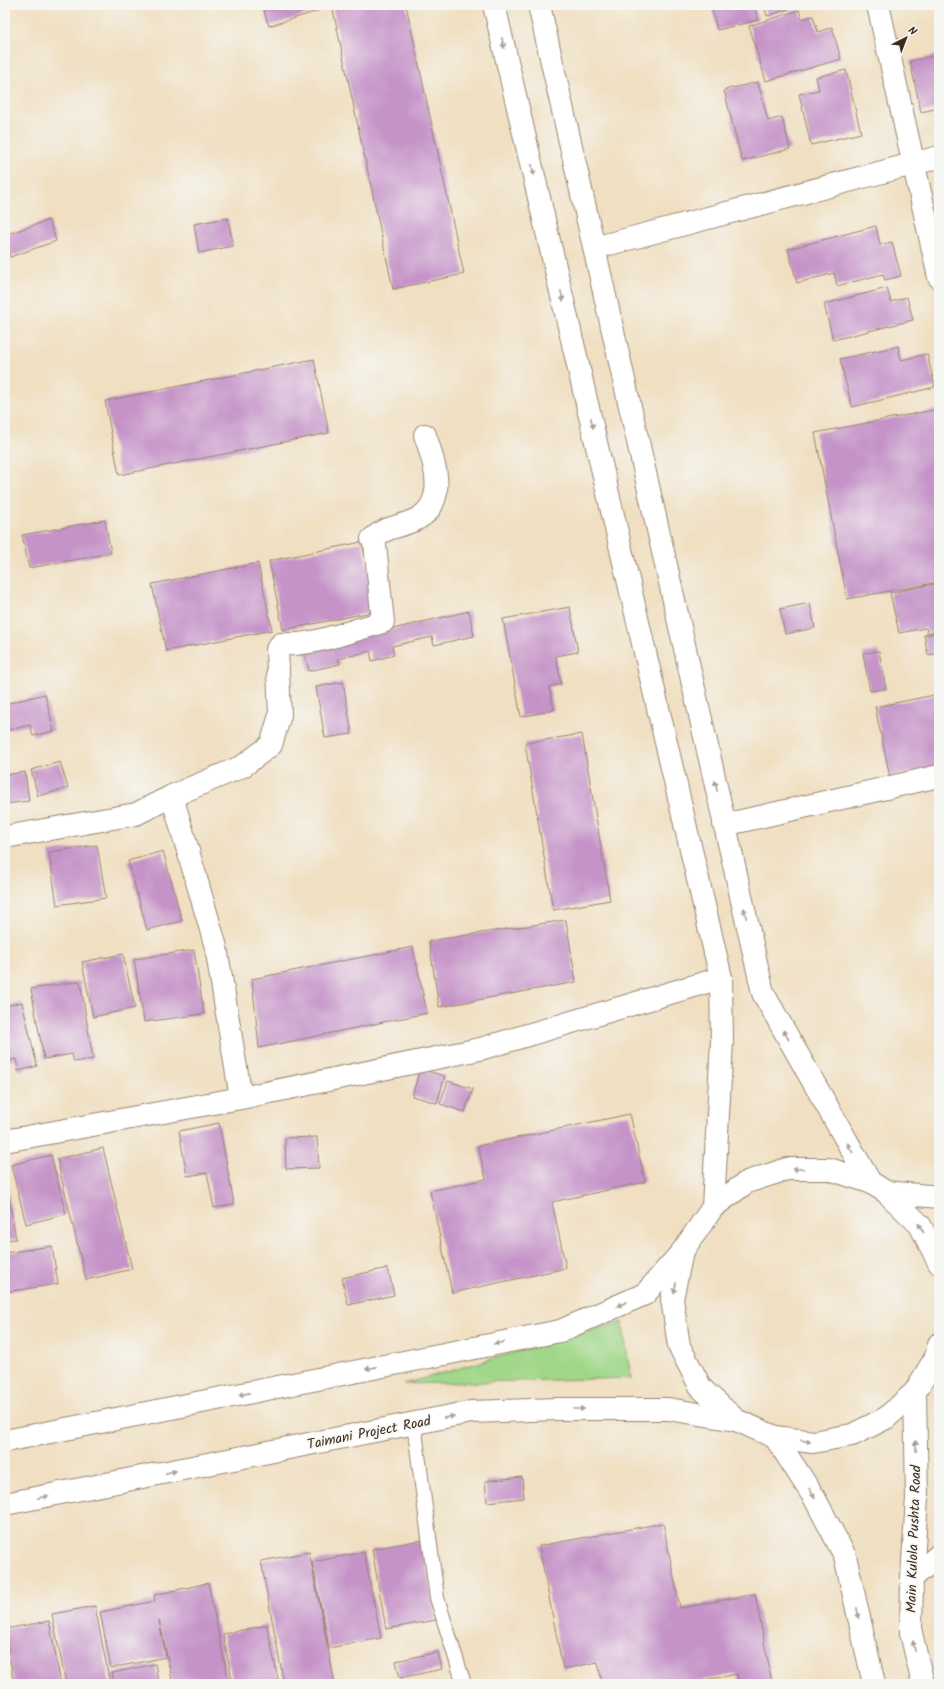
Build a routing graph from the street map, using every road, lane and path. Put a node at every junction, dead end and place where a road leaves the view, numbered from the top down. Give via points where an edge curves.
1 (494, 5) edge
2 (538, 5) edge
3 (878, 5) edge
4 (939, 157) edge
5 (915, 163) junction
6 (594, 248) junction
7 (939, 277) edge
8 (425, 435) dead end
9 (939, 776) edge
10 (172, 796) junction
11 (724, 825) junction
12 (5, 837) edge
13 (721, 978) junction
14 (242, 1098) junction
15 (5, 1141) edge
16 (878, 1187) junction
17 (939, 1197) edge
18 (712, 1207) junction
19 (682, 1252) junction
20 (939, 1263) edge
21 (938, 1352) edge
22 (915, 1392) junction
23 (736, 1420) junction
24 (414, 1424) junction
25 (775, 1437) junction
26 (5, 1441) edge
27 (5, 1504) edge
28 (939, 1554) edge
29 (912, 1578) junction
30 (464, 1684) edge
31 (874, 1684) edge
32 (923, 1684) edge

1 -> 13 main road
2 - 6 main road
3 - 5 main road
4 - 5 main road
5 - 6 main road
5 - 7 main road
11 -> 6 main road
8 - 10 main road via 433,459 437,492 431,509 417,519 381,531 372,539 375,544 383,622 293,645 281,644 277,649 280,715 271,745 243,766
9 - 11 main road
10 - 12 main road via 136,814
10 - 14 main road via 216,947
16 -> 11 main road via 821,1098 763,993
13 - 14 main road via 480,1049
13 - 18 main road via 722,1041
14 - 15 main road
16 - 17 main road
16 -> 18 main road via 830,1169 787,1169 747,1182
20 -> 16 main road via 920,1225
18 - 19 main road
19 -> 23 main road via 672,1299 679,1346 701,1388
19 -> 26 main road via 645,1294 560,1331
21 - 22 main road
25 -> 22 main road via 813,1442 852,1435 886,1418
29 -> 22 main road, Main Kulola Pushta Road via 917,1496
24 -> 23 main road, Taimani Project Road via 471,1412 557,1409 668,1408
23 - 25 main road
27 -> 24 main road, Taimani Project Road
24 - 30 lane via 437,1598
25 -> 31 main road via 814,1497 845,1556
28 - 29 main road
32 -> 29 main road, Main Kulola Pushta Road via 911,1633

